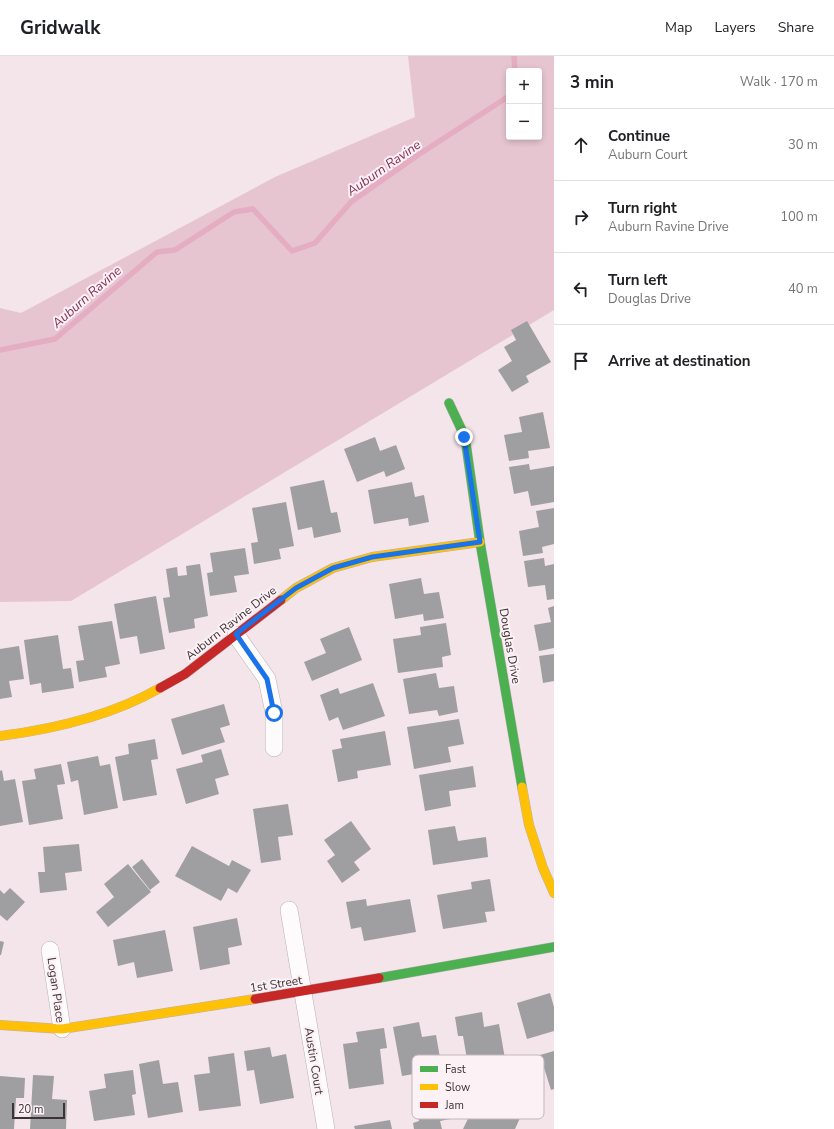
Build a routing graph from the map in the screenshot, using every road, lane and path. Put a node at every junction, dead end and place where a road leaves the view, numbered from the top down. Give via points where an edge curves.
1 (449, 403) dead end
2 (480, 542) junction
3 (236, 634) junction
4 (0, 736) edge
5 (274, 748) dead end
6 (554, 893) edge
7 (289, 910) dead end
8 (554, 948) edge
9 (50, 950) dead end
10 (303, 992) junction
11 (0, 1025) edge
12 (62, 1029) junction
13 (326, 1129) edge

1 - 2 street, Douglas Drive via 464,437
2 - 3 street, Auburn Ravine Drive via 372,557 333,568 296,588
2 - 6 street, Douglas Drive via 529,825
3 - 4 street, Auburn Ravine Drive via 185,674 130,703 65,725
3 - 5 street via 267,679 274,713
7 - 10 street, Austin Court
8 - 10 street, 1st Street
9 - 12 street, Logan Place
10 - 12 street, 1st Street
10 - 13 street, Austin Court
11 - 12 street, 1st Street

